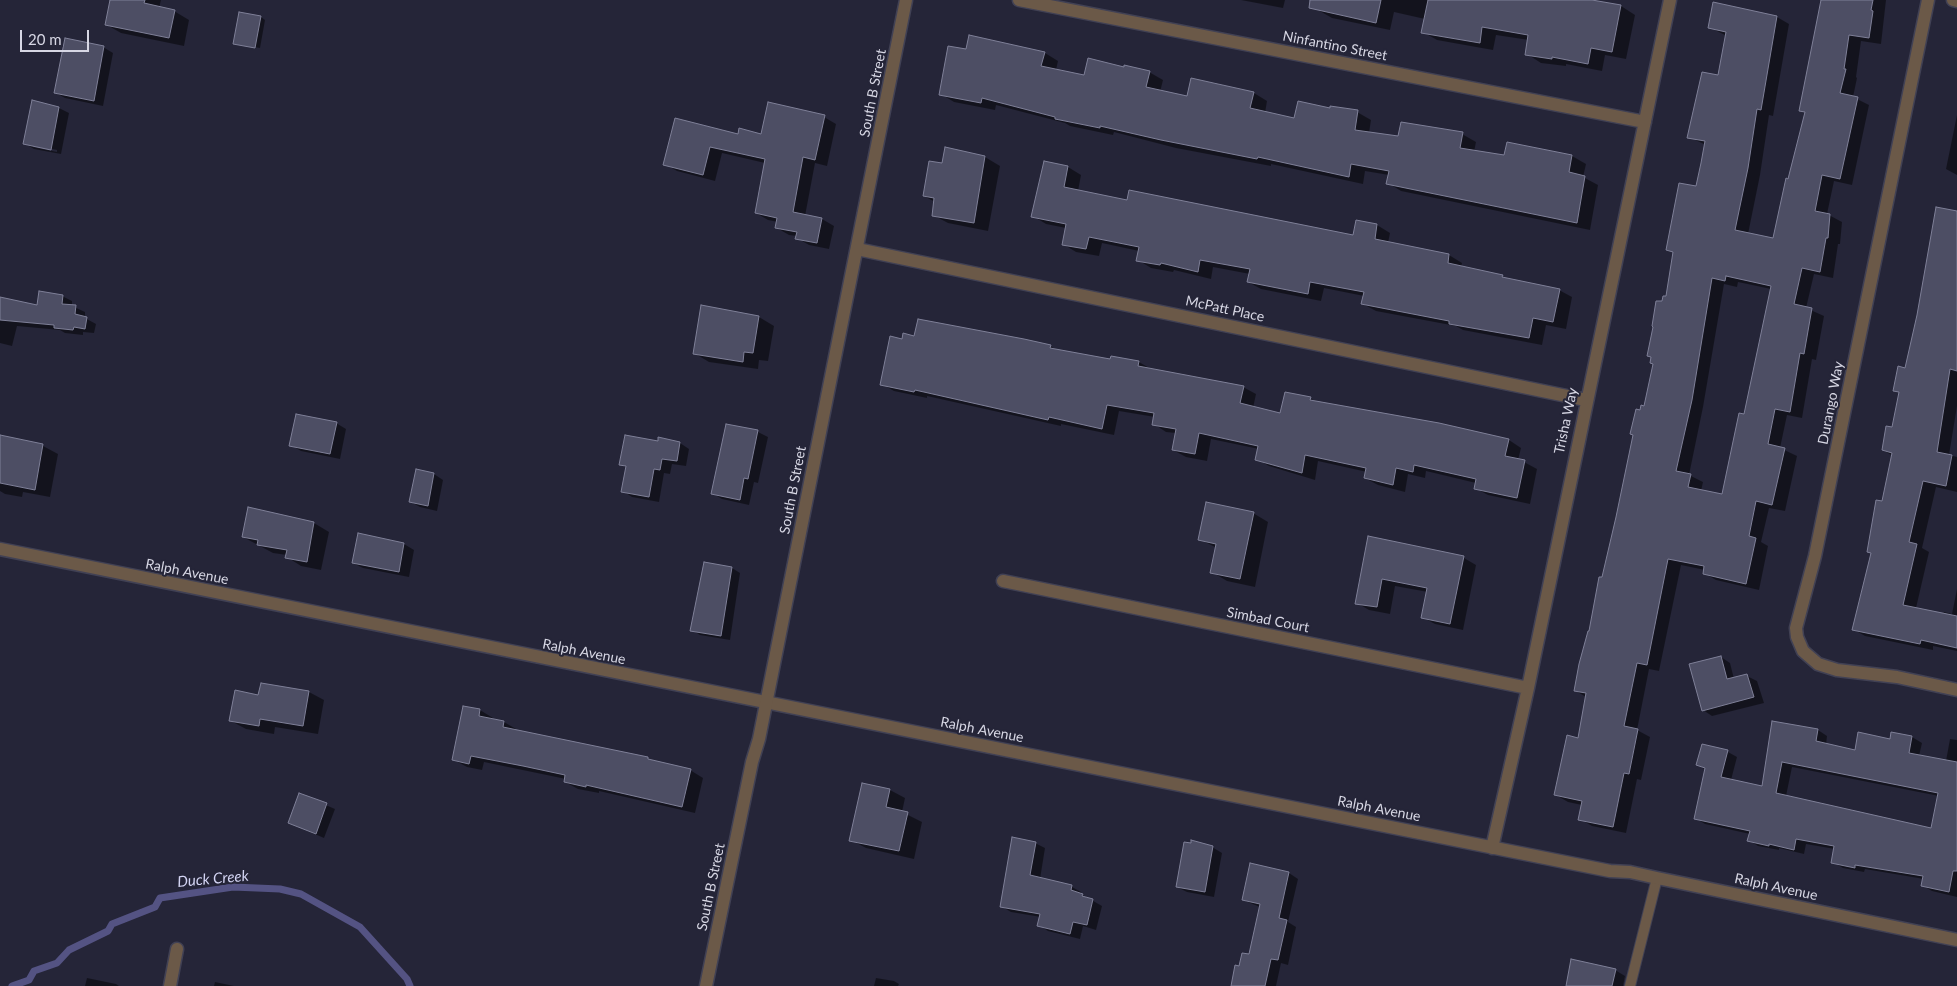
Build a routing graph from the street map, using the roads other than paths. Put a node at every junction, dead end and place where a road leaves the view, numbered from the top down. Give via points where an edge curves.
1 (906, 0) edge
2 (1019, 0) edge
3 (1670, 0) edge
4 (1928, 0) edge
5 (1953, 0) edge
6 (1957, 1) edge
7 (1645, 122) junction
8 (857, 249) junction
9 (1586, 400) junction
10 (0, 549) edge
11 (1002, 582) dead end
12 (1528, 688) junction
13 (1957, 690) edge
14 (765, 703) junction
15 (1492, 848) junction
16 (1656, 878) junction
17 (1957, 940) edge
18 (177, 949) dead end
19 (170, 986) edge
20 (706, 986) edge
21 (1630, 986) edge

1 - 8 street, South B Street
2 - 7 street, Ninfantino Street
3 - 7 street, Trisha Way
4 - 13 street, Durango Way via 1796,637 1803,651 1818,664
5 - 6 street
7 - 9 street, Trisha Way
8 - 9 street, McPatt Place
8 - 14 street, South B Street
9 - 12 street, Trisha Way
10 - 14 street, Ralph Avenue
11 - 12 street, Simbad Court
12 - 15 street, Trisha Way
14 - 15 street, Ralph Avenue
14 - 20 street, South B Street
15 - 16 street, Ralph Avenue
16 - 17 street, Ralph Avenue
16 - 21 lane
18 - 19 street

